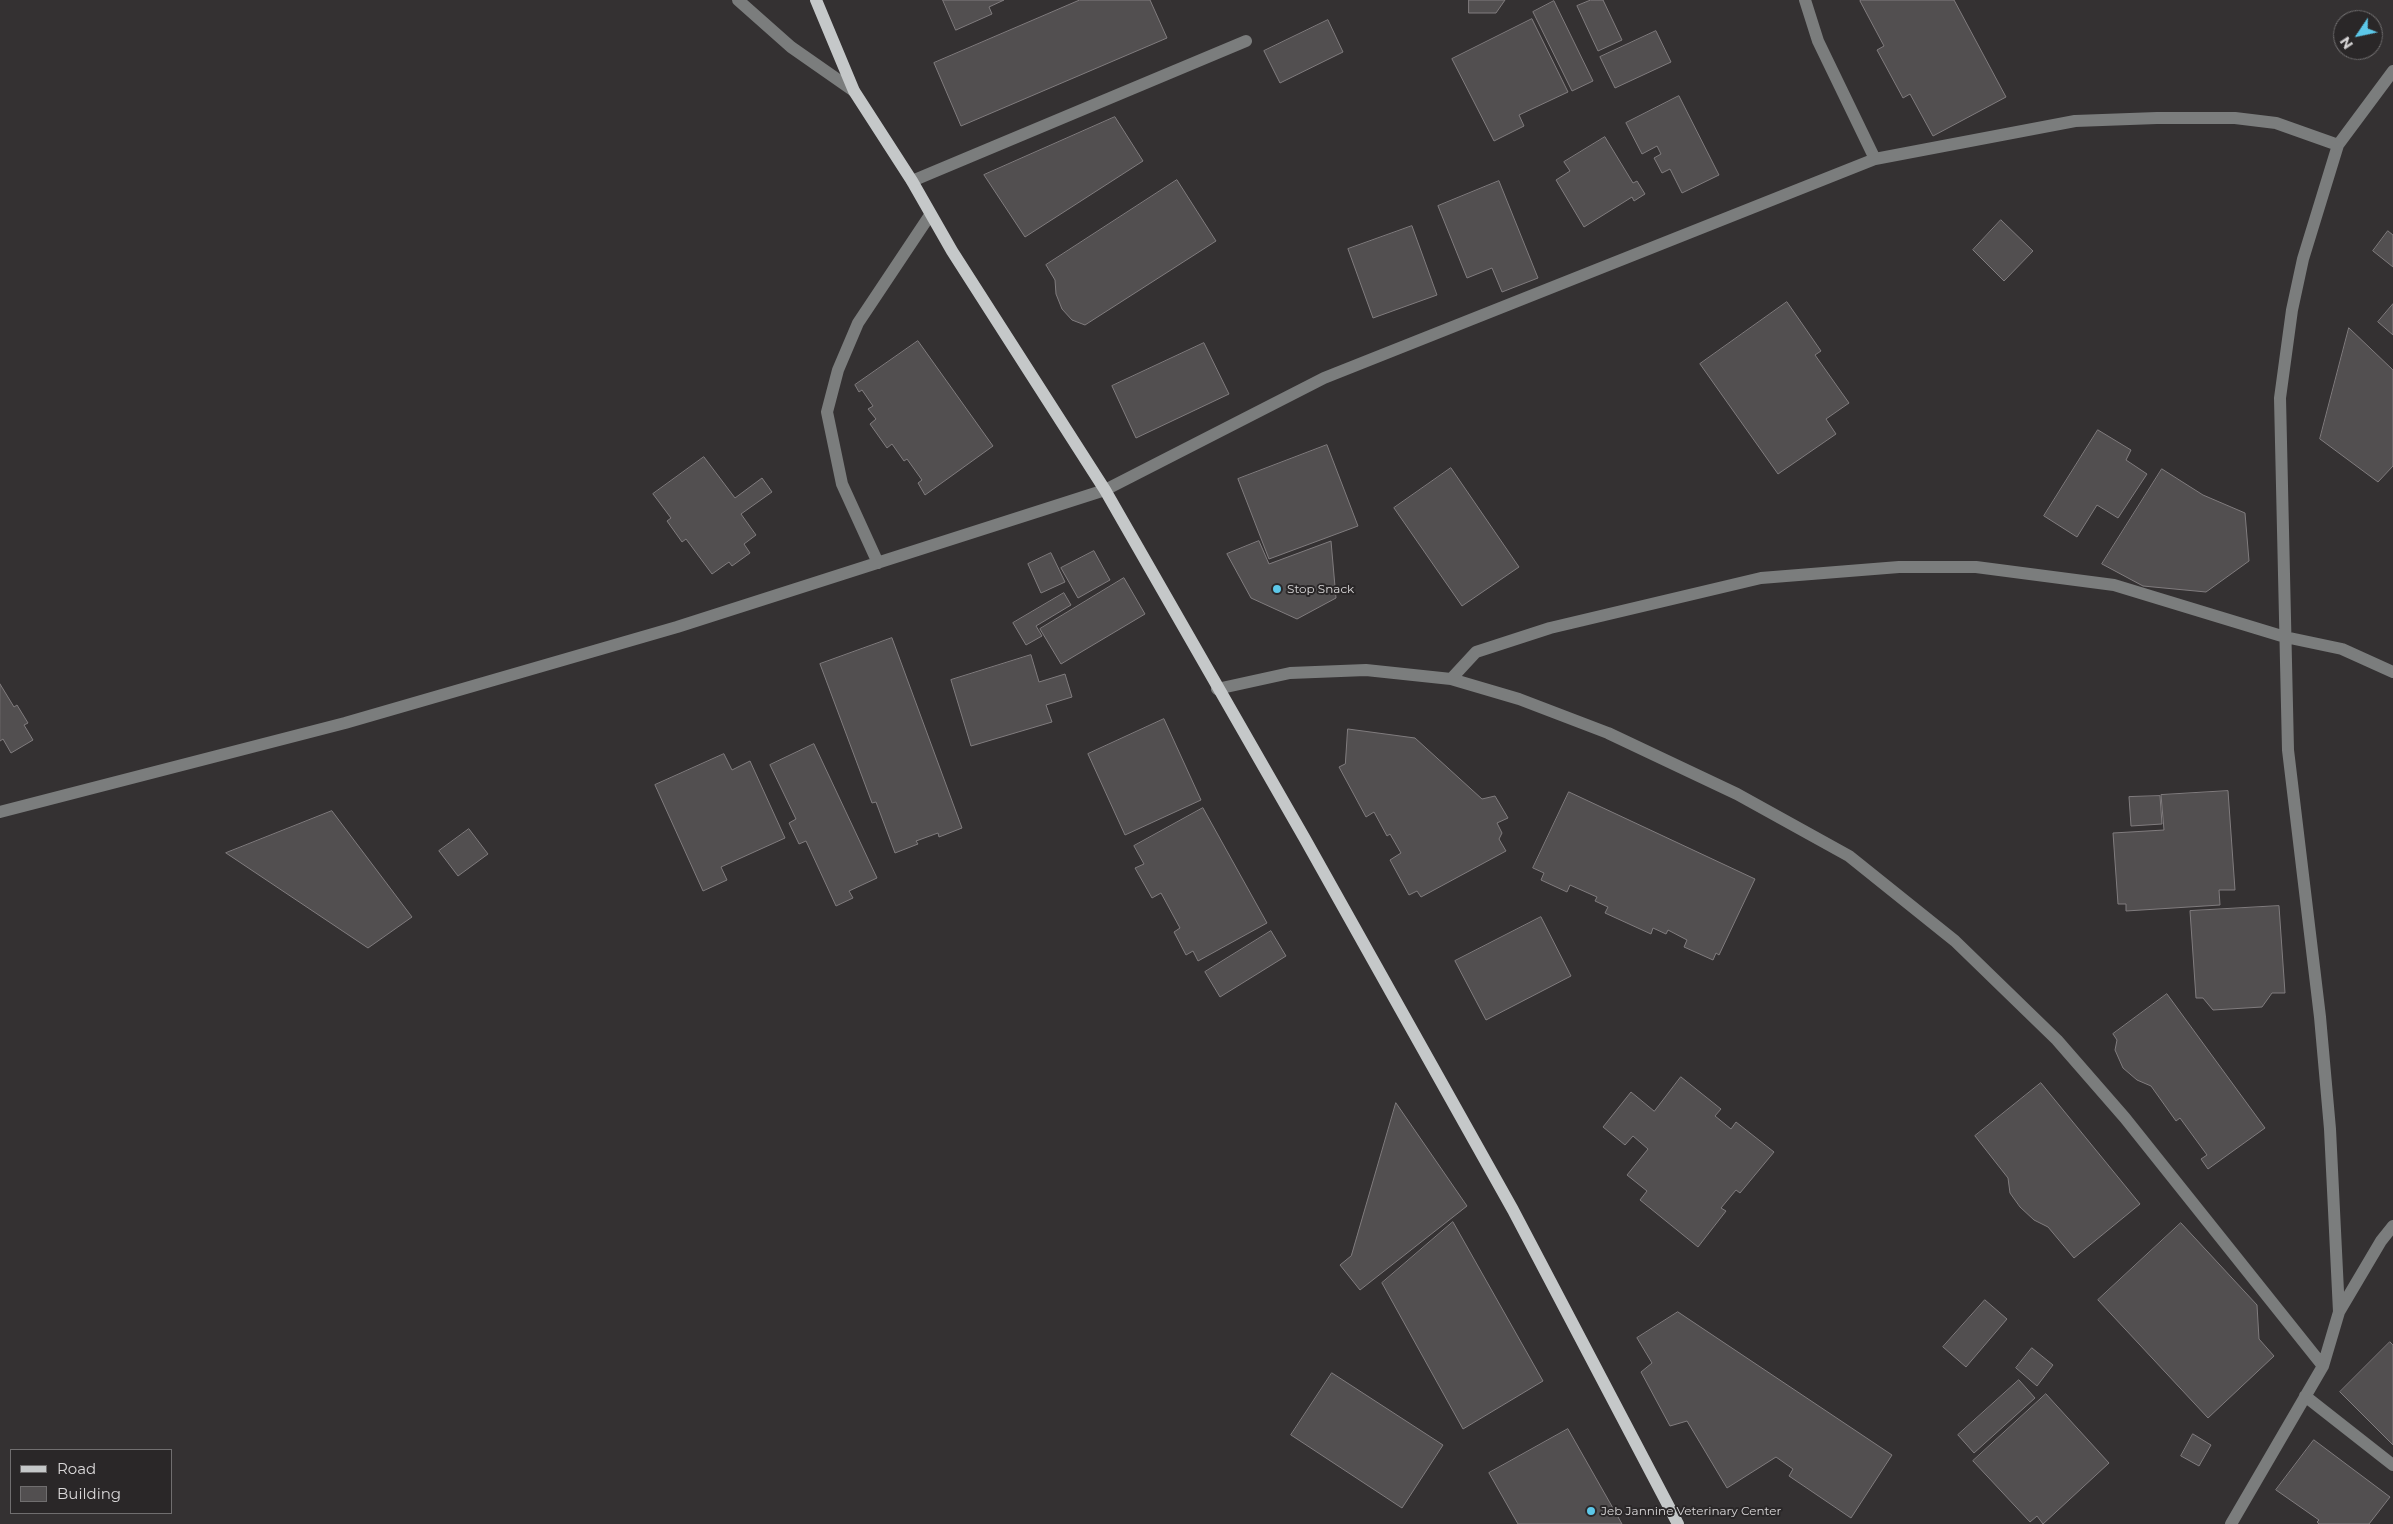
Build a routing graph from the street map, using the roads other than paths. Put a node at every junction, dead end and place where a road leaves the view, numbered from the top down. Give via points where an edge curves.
1 (738, 0) edge
2 (816, 0) edge
3 (1805, 0) edge
4 (1246, 41) dead end
5 (2393, 71) edge
6 (854, 91) junction
7 (2338, 146) junction
8 (1875, 159) junction
9 (912, 181) junction
10 (930, 215) junction
11 (1105, 490) junction
12 (878, 563) junction
13 (2285, 637) junction
14 (2393, 672) edge
15 (1451, 679) junction
16 (1217, 689) junction
17 (0, 812) edge
18 (2393, 1226) edge
19 (2339, 1312) junction
20 (2323, 1366) junction
21 (2305, 1396) junction
22 (2393, 1465) edge
23 (1678, 1524) edge
24 (2231, 1524) edge

1 - 6 street via 791,47
2 - 6 main road
3 - 8 street via 1818,41
4 - 9 street
5 - 7 street
6 - 9 main road
7 - 8 street via 2276,123 2234,118 2158,118 2075,121
7 - 13 street via 2297,284 2280,398
8 - 11 street via 1324,378
9 - 10 main road
10 - 11 main road
10 - 12 street via 858,323 838,370 827,412 842,484
11 - 12 street
11 - 16 main road
12 - 17 street via 676,627 345,723
13 - 14 street via 2342,649
13 - 15 street via 2114,585 1976,567 1899,567 1761,578 1550,628 1476,652
13 - 19 street via 2288,750 2327,1091
15 - 16 street via 1366,670 1290,673
15 - 20 street via 1518,699 1608,734 1737,794 1849,856 1955,940 2058,1040 2125,1118
16 - 23 main road via 1513,1210
18 - 19 street
19 - 20 street
20 - 21 street
21 - 22 street
21 - 24 street

